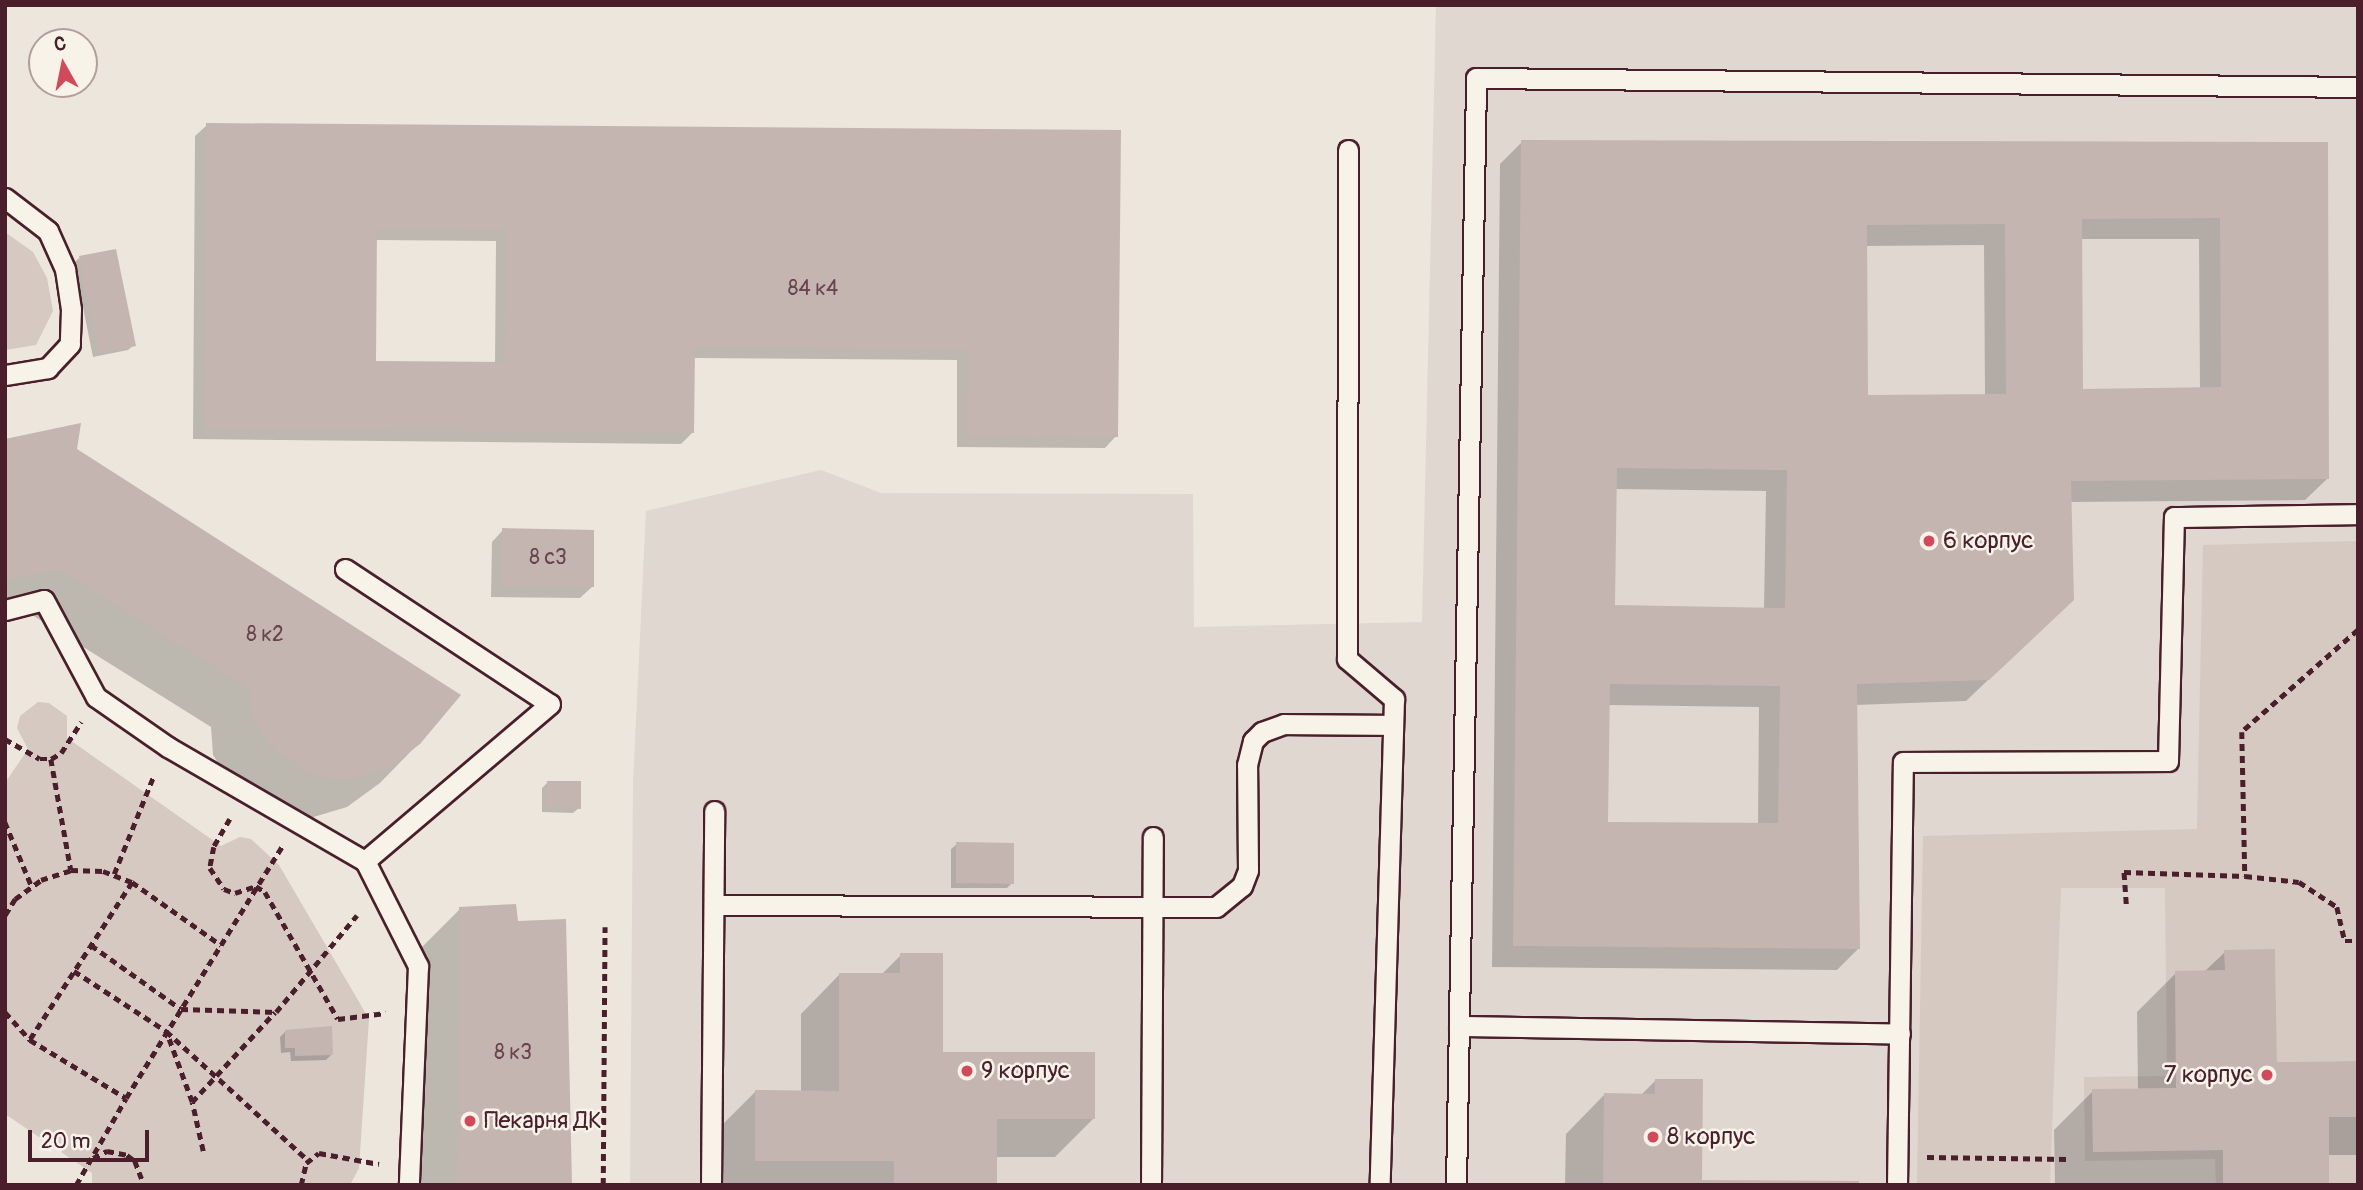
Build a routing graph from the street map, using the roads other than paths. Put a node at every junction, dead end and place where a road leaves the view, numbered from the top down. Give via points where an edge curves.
1 (2358, 87) edge
2 (1348, 150) dead end
3 (5, 198) edge
4 (5, 375) edge
5 (2358, 514) edge
6 (345, 569) dead end
7 (5, 610) edge
8 (1393, 725) junction
9 (714, 811) dead end
10 (1153, 837) dead end
11 (365, 861) junction
12 (715, 905) junction
13 (1152, 909) junction
14 (1459, 1026) junction
15 (1900, 1034) junction
16 (410, 1177) edge
17 (711, 1185) edge
18 (1151, 1185) edge
19 (1380, 1185) edge
20 (1456, 1185) edge
21 (1897, 1185) edge

1 - 14 lane via 1476,78
2 - 8 lane via 1348,659 1394,699
3 - 4 lane via 48,231 65,269 71,309 70,344 48,368
5 - 15 lane via 2174,517 2168,761 1903,762
6 - 11 lane via 550,704
7 - 11 lane via 44,600 96,697 168,747
8 - 13 lane via 1284,724 1262,732 1248,752 1248,870 1242,886 1216,907
8 - 19 lane
9 - 12 lane
10 - 13 lane
11 - 16 lane via 418,966
12 - 13 lane
12 - 17 lane
13 - 18 lane
14 - 15 lane
14 - 20 lane
15 - 21 lane

